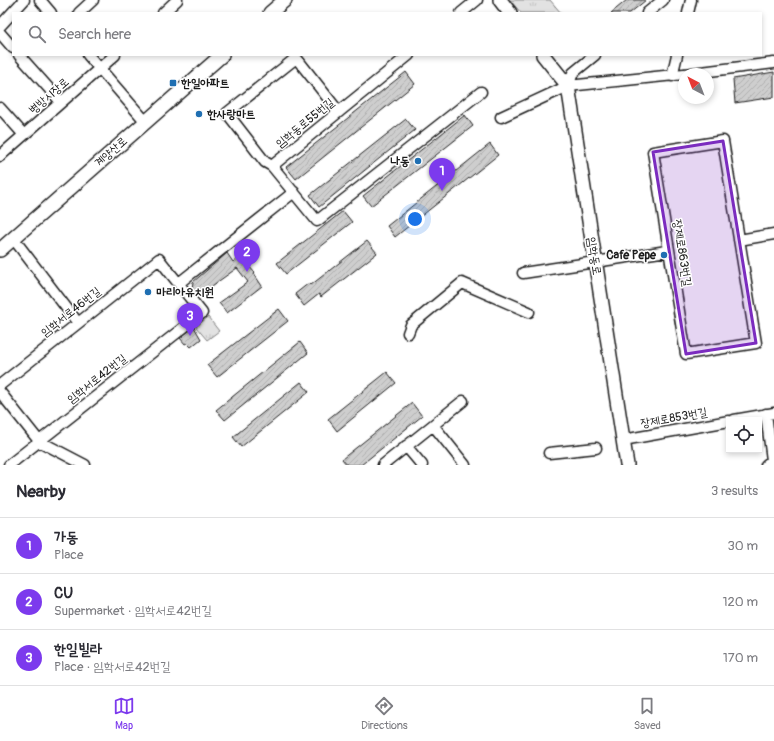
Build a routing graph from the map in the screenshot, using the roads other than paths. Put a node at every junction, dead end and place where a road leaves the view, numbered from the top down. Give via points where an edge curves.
1 (24, 0) edge
2 (40, 0) edge
3 (93, 0) edge
4 (178, 0) edge
5 (285, 0) edge
6 (477, 0) edge
7 (500, 0) edge
8 (663, 0) edge
9 (691, 0) edge
10 (13, 12) edge
11 (50, 12) edge
12 (80, 12) edge
13 (164, 12) edge
14 (271, 12) edge
15 (462, 12) edge
16 (509, 12) edge
17 (648, 12) edge
18 (688, 12) edge
19 (12, 13) edge
20 (0, 26) edge
21 (0, 33) edge
22 (12, 47) edge
23 (20, 56) edge
24 (89, 56) edge
25 (114, 56) edge
26 (221, 56) edge
27 (295, 56) edge
28 (408, 56) edge
29 (544, 56) edge
30 (594, 56) edge
31 (677, 56) edge
32 (774, 63) edge
33 (100, 68) junction
34 (714, 70) edge
35 (678, 75) edge
36 (672, 76) junction
37 (568, 86) junction
38 (481, 92) dead end
39 (61, 102) junction
40 (0, 108) edge
41 (339, 112) junction
42 (501, 117) dead end
43 (146, 122) junction
44 (24, 135) junction
45 (0, 156) edge
46 (272, 166) junction
47 (294, 192) junction
48 (774, 234) edge
49 (13, 238) junction
50 (739, 240) junction
51 (0, 250) edge
52 (668, 251) junction
53 (595, 262) junction
54 (523, 273) dead end
55 (178, 283) junction
56 (529, 312) dead end
57 (78, 323) junction
58 (408, 333) dead end
59 (0, 385) edge
60 (0, 392) edge
61 (463, 400) dead end
62 (770, 414) edge
63 (752, 417) edge
64 (726, 422) edge
65 (433, 425) junction
66 (623, 440) junction
67 (39, 441) junction
68 (406, 446) junction
69 (596, 448) dead end
70 (548, 453) dead end
71 (9, 465) edge
72 (85, 465) edge
73 (383, 465) edge
74 (422, 465) edge
75 (465, 465) edge
76 (628, 465) edge
77 (766, 465) edge

1 - 10 street
2 - 11 street
3 - 12 street
4 - 13 street
5 - 14 street
6 - 15 street
7 - 16 street
8 - 17 street
9 - 18 street
19 - 20 street
21 - 22 street
23 - 39 street
24 - 33 street
25 - 33 street, 병방시장로
26 - 43 street, 계양산로
27 - 41 street
27 - 46 street via 227,113 265,162
28 - 41 street, 임학동로55번길
29 - 37 street
30 - 37 street via 573,72
31 - 36 street
32 - 34 street
33 - 39 street, 병방시장로
33 - 43 street
35 - 36 street
36 - 37 street
37 - 42 street
37 - 53 street, 임학동로
38 - 47 street via 317,221
39 - 44 street, 병방시장로
40 - 44 street
41 - 46 street, 임학동로55번길
43 - 49 street, 계양산로
44 - 45 street, 병방시장로
46 - 47 street
47 - 55 street
48 - 50 street
49 - 51 street, 계양산로
49 - 57 street
50 - 52 street, 장제로863번길 via 723,141 653,152
50 - 52 street, 장제로863번길 via 756,343 686,354
52 - 53 street
53 - 54 street
53 - 66 street, 임학동로
55 - 57 street, 임학서로46번길 via 159,259
55 - 67 street, 임학서로42번길 via 202,313
56 - 58 street via 462,283 412,325
57 - 59 street, 임학서로46번길
60 - 67 street
61 - 65 street
62 - 63 street
62 - 77 street via 772,460
64 - 66 street, 장제로853번길
65 - 68 street
65 - 75 street
66 - 76 street, 임학동로
67 - 71 street, 임학서로42번길
67 - 72 street
68 - 73 street
68 - 74 street
69 - 70 street

